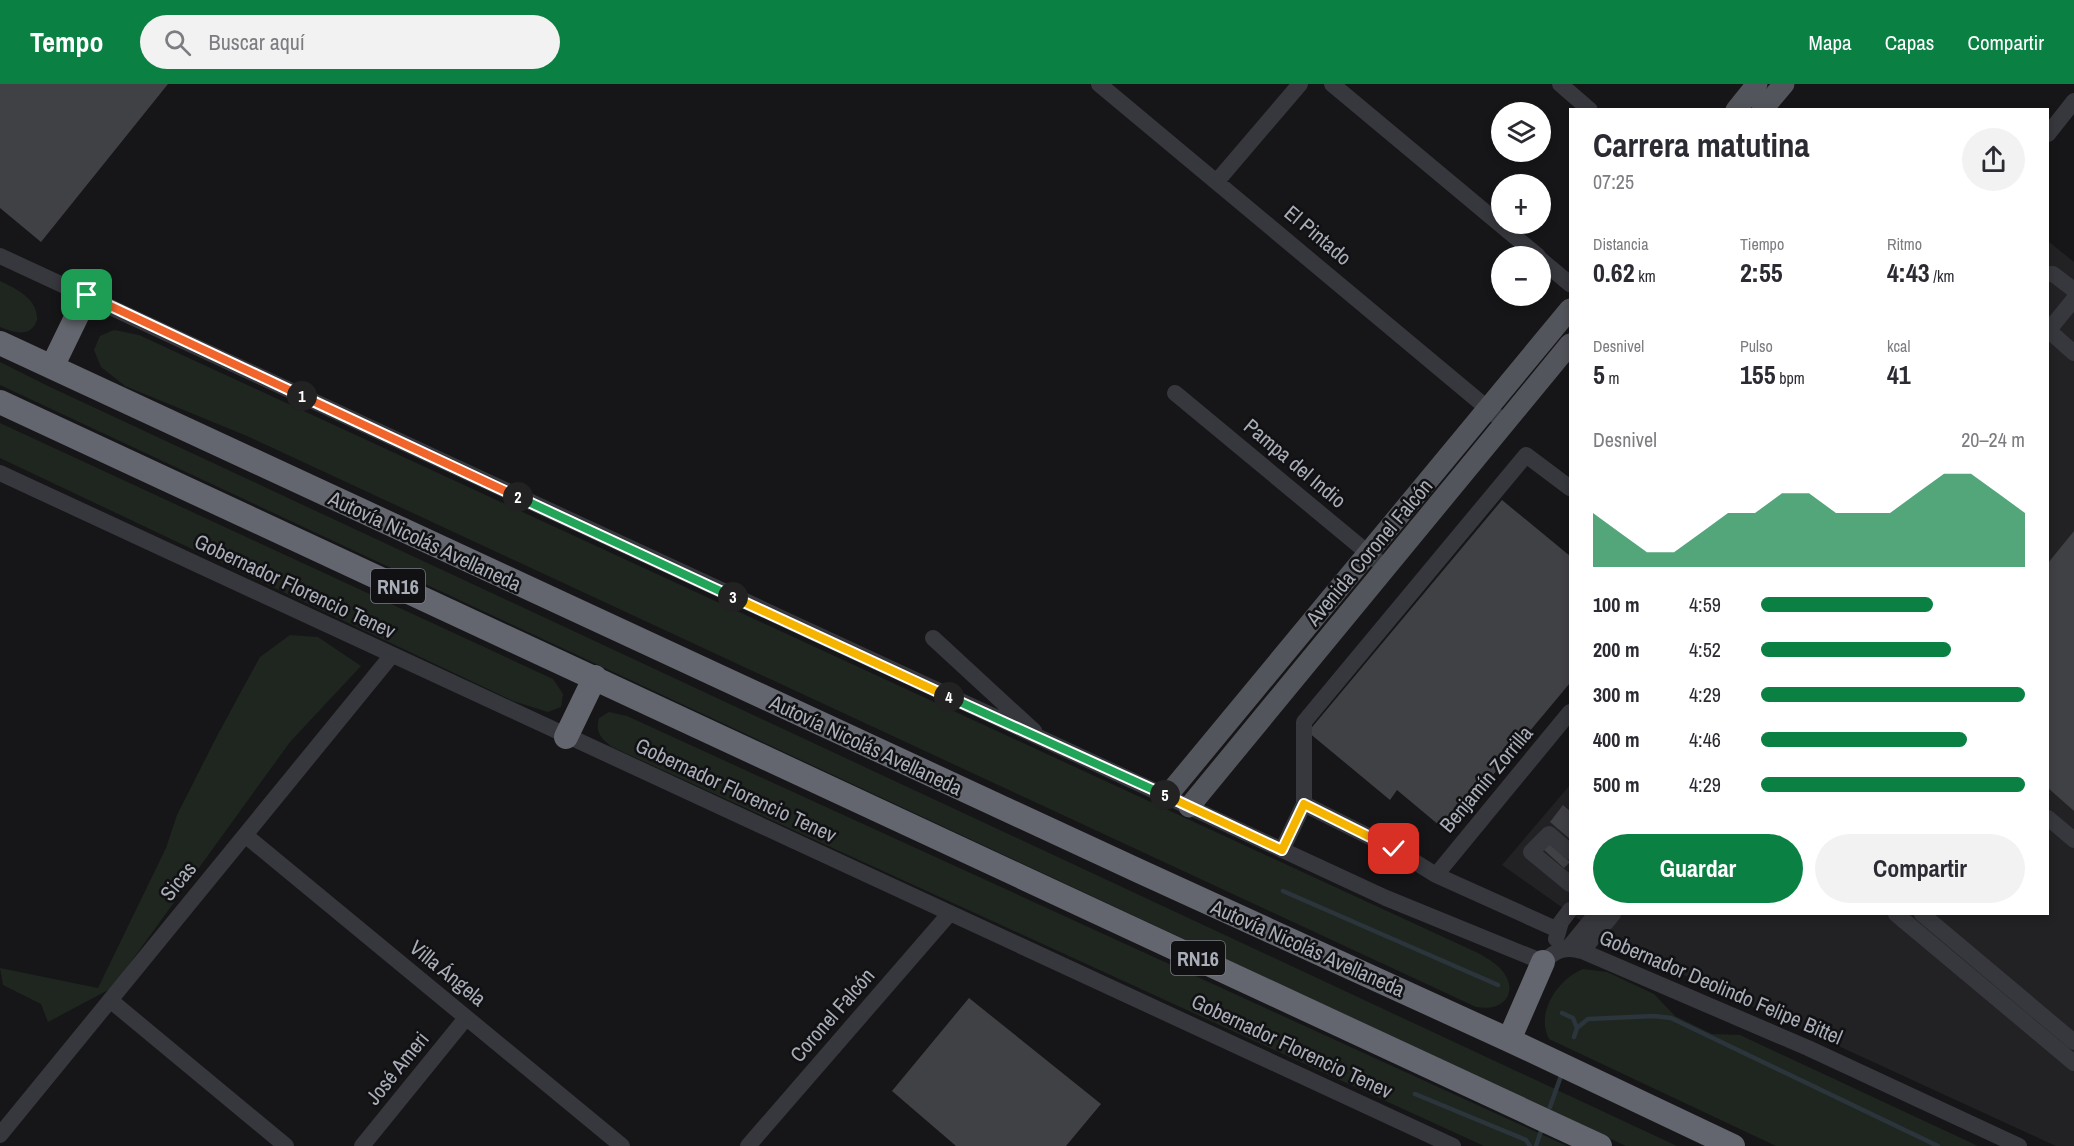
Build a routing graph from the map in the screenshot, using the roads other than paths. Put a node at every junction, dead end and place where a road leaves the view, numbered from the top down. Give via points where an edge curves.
1 (1099, 84) edge
2 (1300, 84) edge
3 (1332, 84) edge
4 (1560, 84) edge
5 (1757, 84) edge
6 (1784, 84) edge
7 (2074, 101) edge
8 (1588, 108) edge
9 (1738, 108) edge
10 (1764, 108) edge
11 (2049, 133) edge
12 (1218, 180) junction
13 (1525, 246) edge
14 (0, 256) edge
15 (1551, 268) edge
16 (2049, 274) edge
17 (1569, 283) edge
18 (2074, 290) edge
19 (87, 295) junction
20 (2074, 299) edge
21 (1569, 310) edge
22 (2049, 329) edge
23 (2049, 331) edge
24 (0, 343) edge
25 (1569, 345) edge
26 (2074, 353) edge
27 (52, 367) junction
28 (1175, 393) dead end
29 (0, 402) edge
30 (1488, 408) junction
31 (1505, 423) junction
32 (0, 473) edge
33 (1569, 487) edge
34 (1368, 553) junction
35 (1386, 568) junction
36 (933, 638) dead end
37 (392, 656) junction
38 (595, 677) junction
39 (1569, 713) edge
40 (566, 736) junction
41 (1045, 742) junction
42 (1167, 796) junction
43 (1304, 804) junction
44 (1189, 807) junction
45 (2049, 819) edge
46 (245, 835) junction
47 (2074, 840) edge
48 (1282, 850) junction
49 (1569, 851) edge
50 (1436, 874) junction
51 (1569, 883) edge
52 (1569, 912) edge
53 (950, 913) junction
54 (1595, 915) edge
55 (1612, 915) edge
56 (1902, 915) edge
57 (1923, 915) edge
58 (1558, 930) junction
59 (1941, 940) junction
60 (1562, 953) junction
61 (110, 1000) junction
62 (466, 1018) junction
63 (2055, 1036) junction
64 (1509, 1040) junction
65 (2074, 1042) edge
66 (2074, 1063) edge
67 (0, 1135) edge
68 (286, 1146) edge
69 (362, 1146) edge
70 (622, 1146) edge
71 (748, 1146) edge
72 (1454, 1146) edge
73 (1600, 1146) edge
74 (1733, 1146) edge
75 (2019, 1146) edge

1 - 12 street, El Pintado
2 - 12 street
3 - 13 street
4 - 8 street
5 - 9 main road
6 - 10 main road
7 - 11 street
12 - 30 street, El Pintado
14 - 19 street, Gobernador Deolindo Felipe Bittel
15 - 17 street
16 - 18 street
19 - 27 highway
19 - 41 street, Gobernador Deolindo Felipe Bittel
20 - 22 street
21 - 30 main road, Avenida Coronel Falcón
23 - 26 street
24 - 27 highway, Autovía Nicolás Avellaneda / RN16
25 - 31 main road, Avenida Coronel Falcón
27 - 64 highway, Autovía Nicolás Avellaneda / RN16
28 - 34 street, Pampa del Indio
29 - 38 highway, RN16
30 - 31 street, El Pintado
30 - 34 main road, Avenida Coronel Falcón
31 - 35 main road, Avenida Coronel Falcón
32 - 37 street, Gobernador Florencio Tenev
33 - 43 street via 1526,455 1304,722
34 - 35 street, Pampa del Indio
34 - 42 main road, Avenida Coronel Falcón
35 - 44 main road, Avenida Coronel Falcón
36 - 41 street
37 - 40 street, Gobernador Florencio Tenev
37 - 46 street, Sicas
38 - 40 highway
38 - 73 highway, RN16
39 - 50 street, Benjamín Zorrilla
40 - 53 street, Gobernador Florencio Tenev
41 - 42 street, Gobernador Deolindo Felipe Bittel
42 - 44 street, Gobernador Deolindo Felipe Bittel
43 - 48 street
43 - 50 street
44 - 48 street, Gobernador Deolindo Felipe Bittel
45 - 47 street
46 - 61 street, Sicas
46 - 62 street, Villa Ángela
48 - 60 street, Gobernador Deolindo Felipe Bittel via 1386,898
49 - 51 street via 1549,834 1531,852
50 - 58 street
52 - 58 street
53 - 71 street, Coronel Falcón
53 - 72 street, Gobernador Florencio Tenev
54 - 60 street
55 - 60 street
56 - 59 street
57 - 59 street
58 - 60 street
59 - 63 street
60 - 64 highway
60 - 75 street, Gobernador Deolindo Felipe Bittel via 1808,1048
61 - 67 street, Sicas
61 - 68 street
62 - 69 street, José Ameri
62 - 70 street, Villa Ángela
63 - 65 street
63 - 66 street
64 - 74 highway, Autovía Nicolás Avellaneda / RN16

